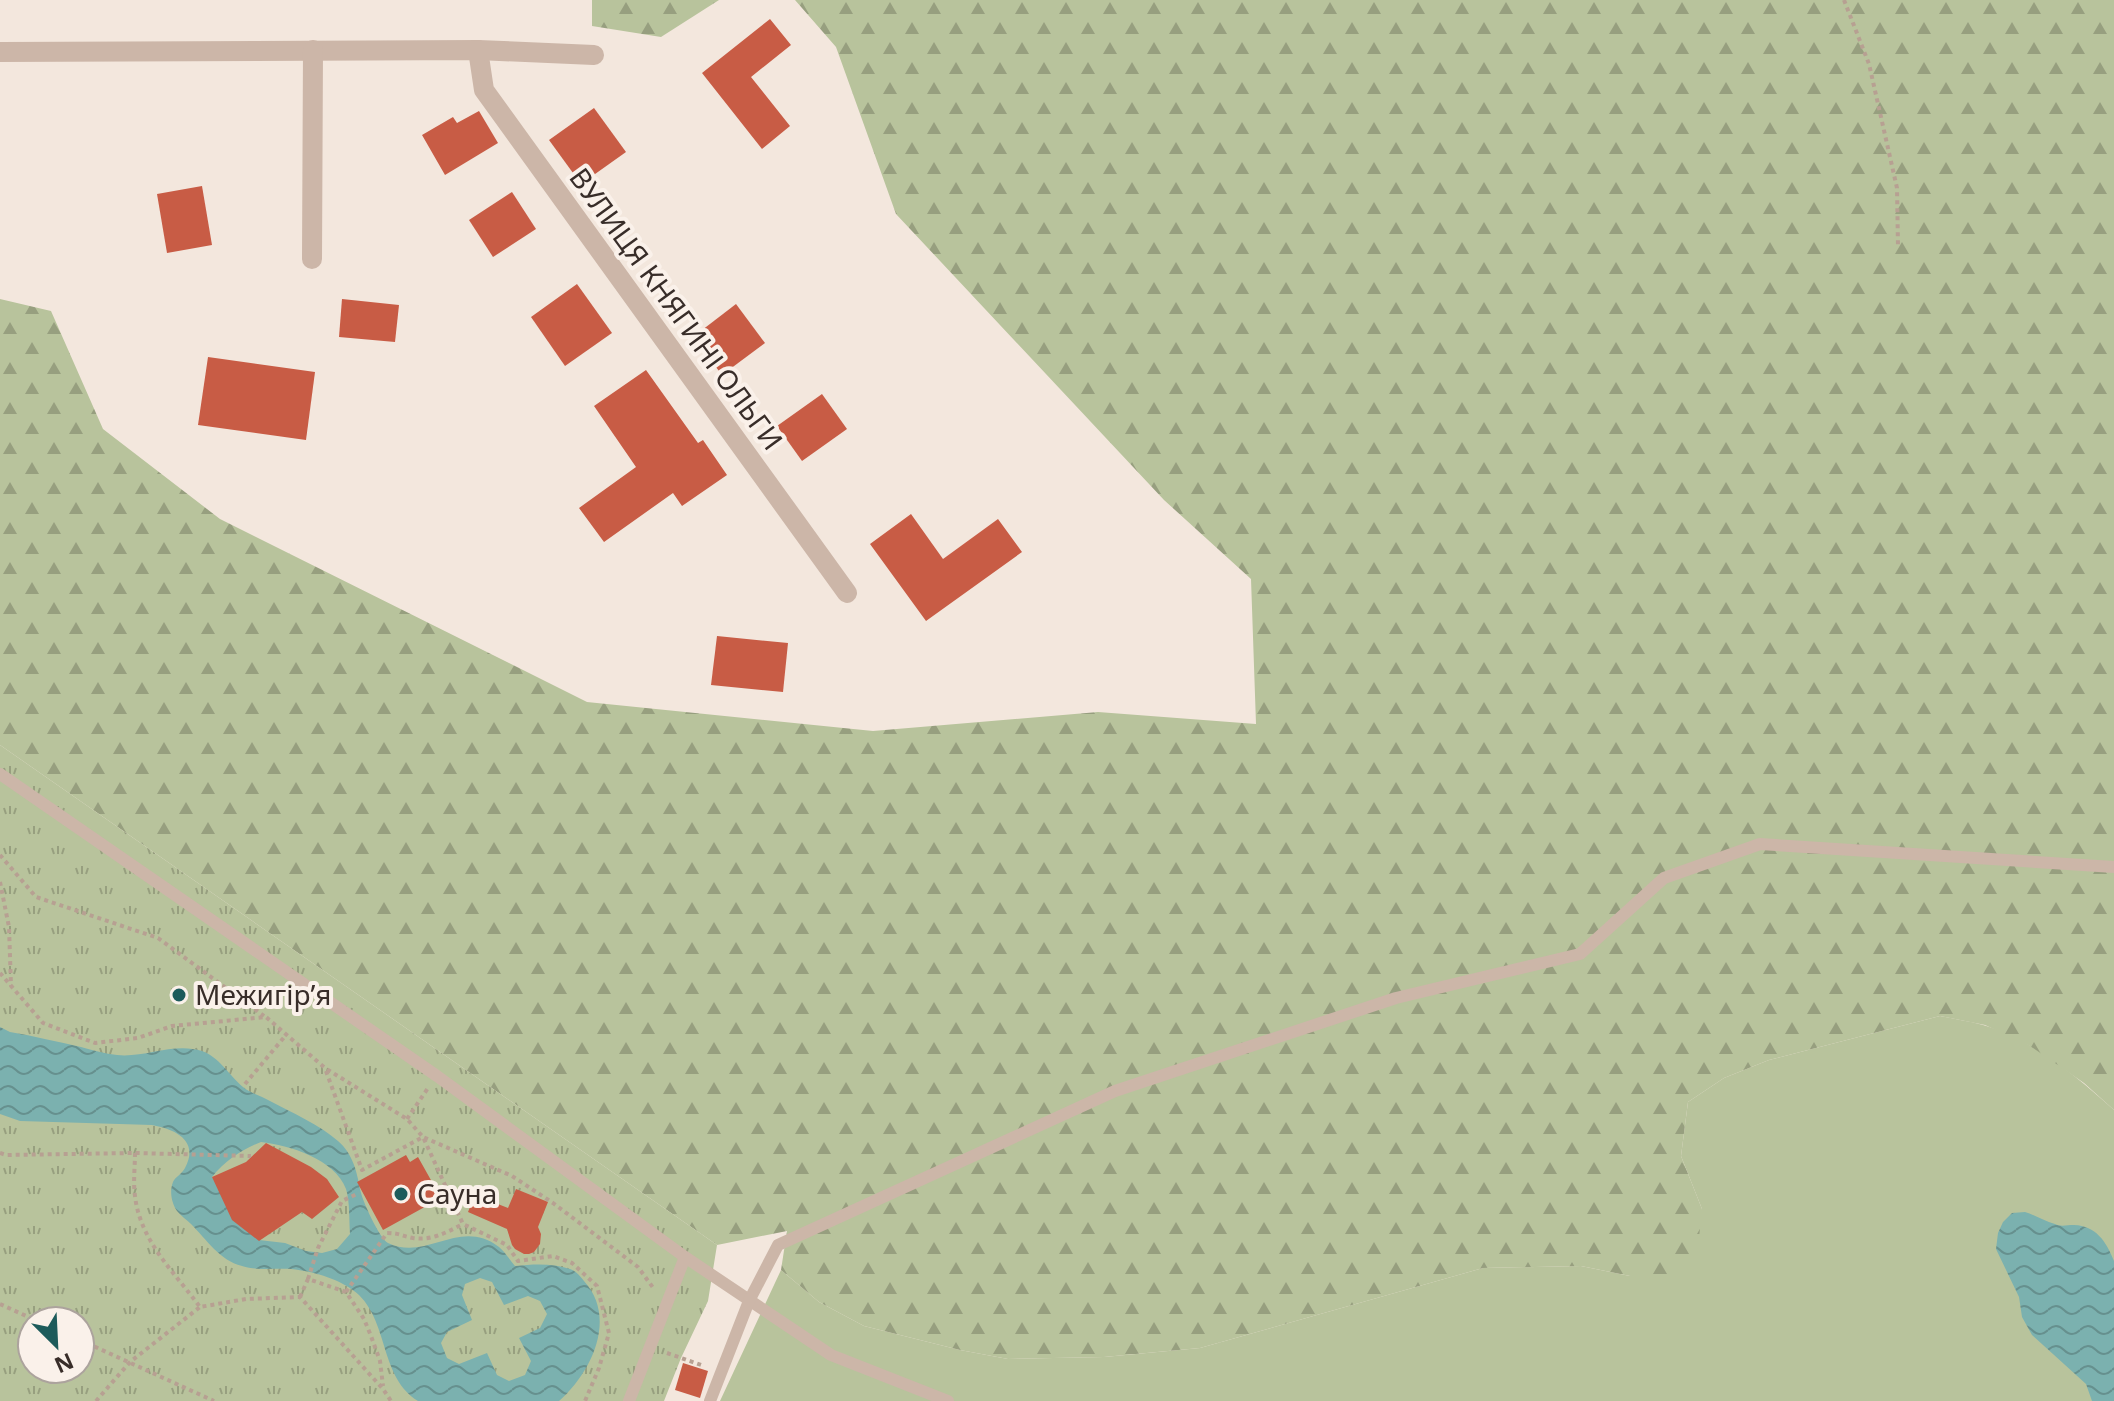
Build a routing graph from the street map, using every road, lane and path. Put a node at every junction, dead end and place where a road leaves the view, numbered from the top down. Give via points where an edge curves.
1 (1844, 0) edge
2 (313, 50) junction
3 (478, 50) junction
4 (0, 52) edge
5 (594, 55) dead end
6 (1898, 246) dead end
7 (312, 259) dead end
8 (847, 593) dead end
9 (0, 774) edge
10 (0, 855) edge
11 (2114, 867) edge
12 (0, 882) edge
13 (0, 973) edge
14 (11, 987) junction
15 (266, 1017) junction
16 (286, 1035) junction
17 (325, 1068) junction
18 (437, 1076) junction
19 (245, 1084) dead end
20 (407, 1119) junction
21 (423, 1137) junction
22 (0, 1153) edge
23 (135, 1153) junction
24 (251, 1156) dead end
25 (359, 1193) dead end
26 (463, 1224) junction
27 (685, 1257) junction
28 (308, 1279) junction
29 (346, 1292) junction
30 (300, 1297) junction
31 (749, 1301) junction
32 (666, 1306) junction
33 (200, 1307) junction
34 (96, 1347) edge
35 (650, 1347) junction
36 (130, 1362) junction
37 (722, 1373) junction
38 (383, 1389) junction
39 (96, 1401) edge
40 (214, 1401) edge
41 (391, 1401) edge
42 (585, 1401) edge
43 (629, 1401) edge
44 (710, 1401) edge
45 (948, 1401) edge

1 - 6 path via 1869,64 1894,173
2 - 3 street
2 - 4 street
2 - 7 street
3 - 5 street
3 - 8 street, ВУЛИЦЯ КНЯГИНІ ОЛЬГИ via 484,90
9 - 18 lane
10 - 15 path via 36,897 158,938
11 - 31 lane via 1760,844 1664,878 1580,954 1396,998 1115,1091 778,1245
12 - 14 path via 9,927
13 - 14 path
14 - 15 path via 43,1023 95,1043 138,1038 172,1026
15 - 16 path
16 - 17 path
16 - 19 path
17 - 20 path
17 - 21 path via 362,1170
18 - 20 path
18 - 27 lane
20 - 21 path
21 - 26 path
21 - 32 path via 512,1176 553,1203 638,1267
22 - 23 path
23 - 24 path
23 - 33 path via 135,1197 144,1228
25 - 28 path via 342,1201
26 - 29 path via 434,1238 387,1233
26 - 42 path via 507,1245 518,1261 553,1256 572,1263 597,1286 609,1333
27 - 31 lane
27 - 32 lane
28 - 29 path
28 - 30 path
29 - 38 path via 371,1336
30 - 33 path
30 - 38 path
31 - 37 lane
31 - 45 lane via 831,1355
32 - 35 lane
33 - 36 path
34 - 36 path
35 - 37 path
35 - 43 lane
36 - 39 path
36 - 40 path
37 - 44 lane
38 - 41 path

